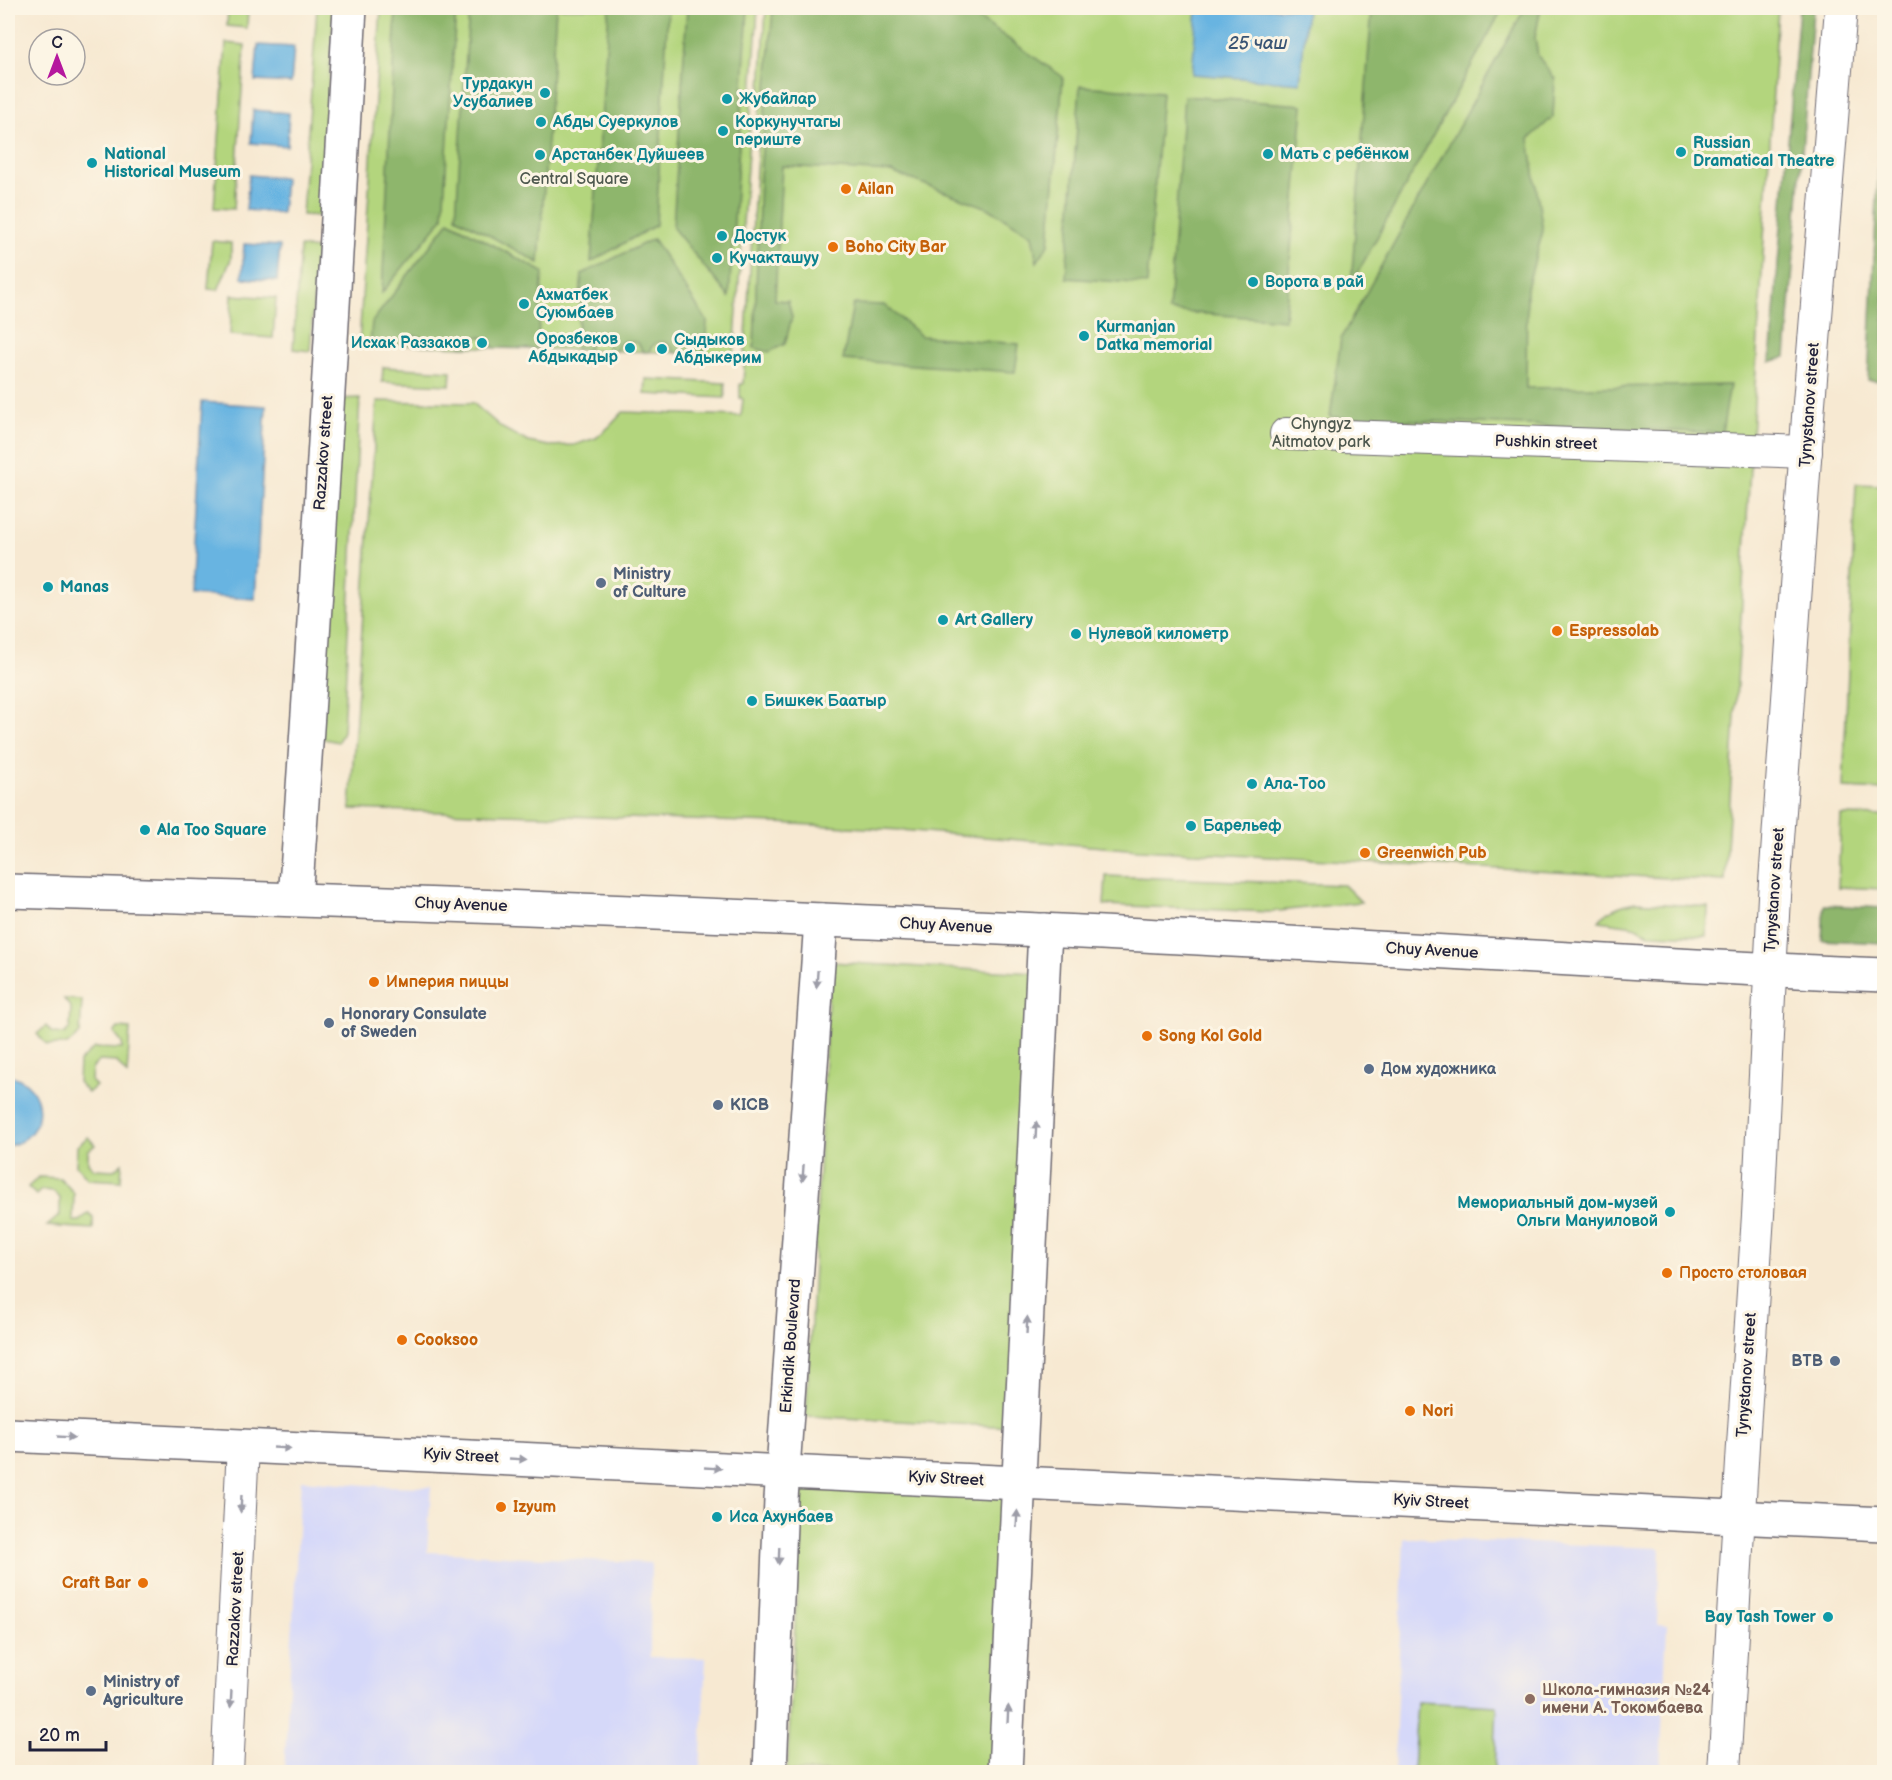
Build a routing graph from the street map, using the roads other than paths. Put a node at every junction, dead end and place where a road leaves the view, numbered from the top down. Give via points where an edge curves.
1 (350, 8) edge
2 (1841, 8) edge
3 (1286, 434) dead end
4 (1806, 452) junction
5 (8, 891) edge
6 (295, 899) junction
7 (821, 920) junction
8 (1045, 930) junction
9 (1770, 970) junction
10 (1884, 975) edge
11 (8, 1435) edge
12 (243, 1446) junction
13 (783, 1472) junction
14 (1019, 1483) junction
15 (1739, 1517) junction
16 (1884, 1524) edge
17 (227, 1773) edge
18 (771, 1773) edge
19 (1005, 1773) edge
20 (1724, 1773) edge

1 - 6 main road, Razzakov street
2 - 4 street, Tynystanov street
3 - 4 street, Pushkin street
4 - 9 street, Tynystanov street
5 - 6 main road, Chuy Avenue
6 - 7 main road, Chuy Avenue
7 - 8 main road, Chuy Avenue
7 -> 13 main road, Erkindik Boulevard
8 - 9 main road, Chuy Avenue
14 -> 8 main road
9 - 10 main road, Chuy Avenue
9 - 15 street, Tynystanov street
11 -> 12 main road, Kyiv Street
12 -> 13 main road, Kyiv Street
12 -> 17 street, Razzakov street
13 - 14 main road, Kyiv Street
13 -> 18 main road, Erkindik Boulevard
14 - 15 main road, Kyiv Street
19 -> 14 main road
15 - 16 main road, Kyiv Street
15 - 20 street, Tynystanov street

